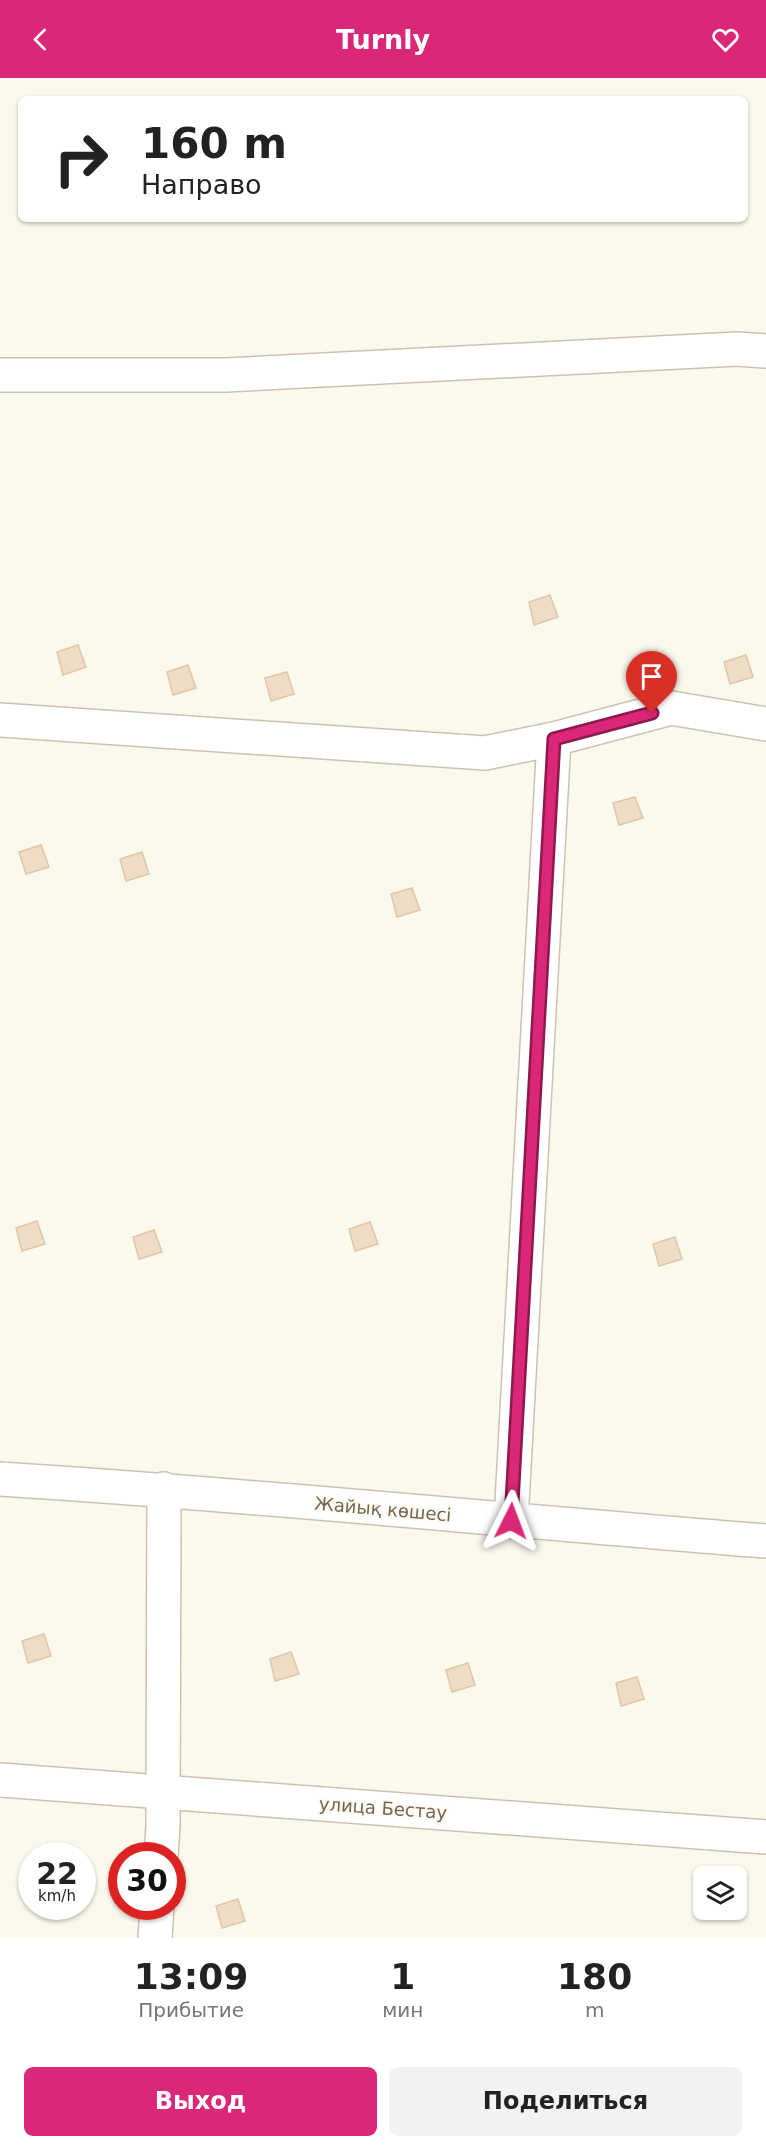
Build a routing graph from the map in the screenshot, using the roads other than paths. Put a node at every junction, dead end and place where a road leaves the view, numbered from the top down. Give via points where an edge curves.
1 (766, 351) edge
2 (0, 375) edge
3 (0, 720) edge
4 (766, 724) edge
5 (554, 739) junction
6 (0, 1479) edge
7 (164, 1489) junction
8 (511, 1521) junction
9 (766, 1541) edge
10 (0, 1780) edge
11 (163, 1792) junction
12 (766, 1837) edge
13 (161, 1842) edge
14 (156, 1920) edge
15 (155, 1938) edge

1 - 2 street via 737,349 226,375
3 - 5 street via 485,753
4 - 5 street via 671,708
5 - 8 street
6 - 7 street, Жайық көшесі
7 - 8 street, Жайық көшесі
7 - 11 street
8 - 9 street, Жайық көшесі
10 - 11 street, улица Бестау
11 - 12 street, улица Бестау
11 - 13 street
14 - 15 street

